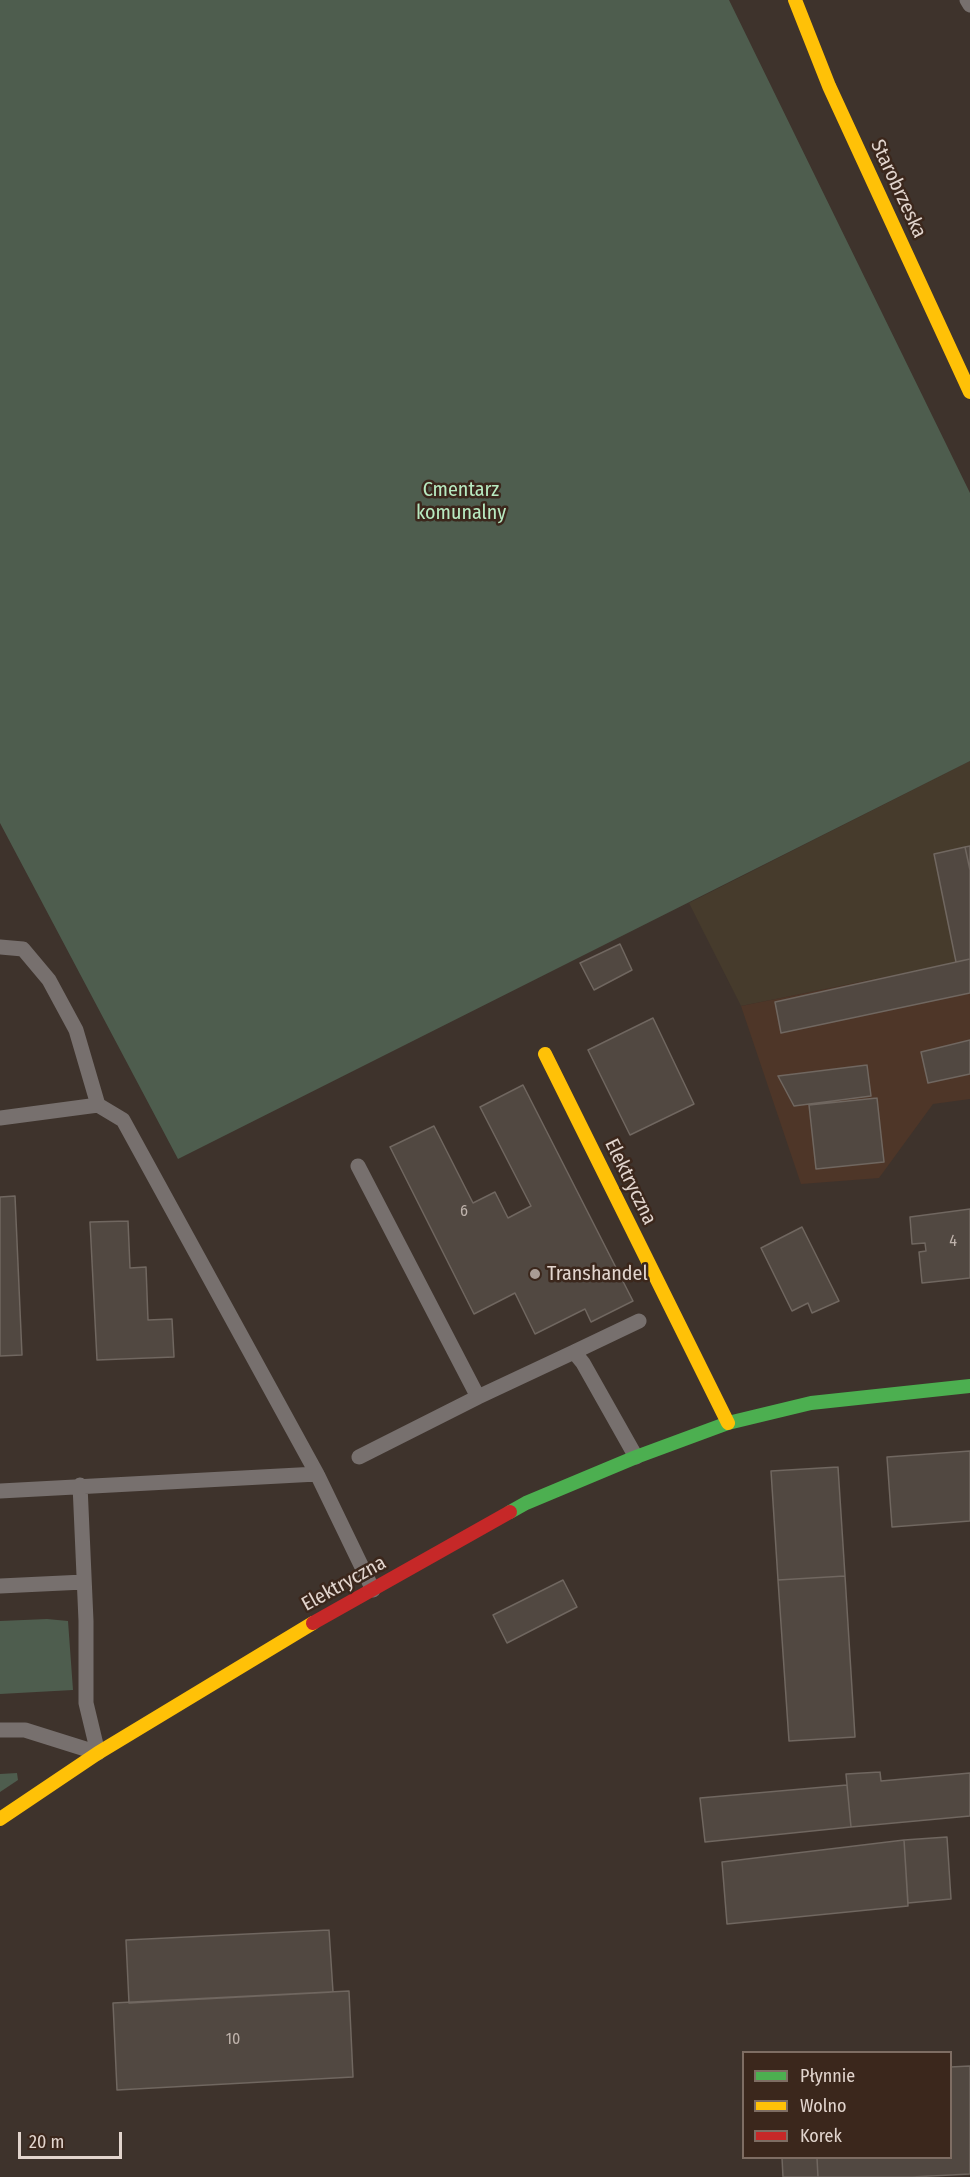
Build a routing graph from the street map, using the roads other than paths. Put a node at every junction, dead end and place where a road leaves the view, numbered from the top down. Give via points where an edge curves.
1 (795, 0) edge
2 (967, 0) edge
3 (970, 5) edge
4 (970, 392) edge
5 (0, 947) edge
6 (545, 1054) dead end
7 (98, 1105) junction
8 (0, 1118) edge
9 (358, 1166) dead end
10 (639, 1321) dead end
11 (574, 1352) junction
12 (970, 1386) edge
13 (478, 1397) junction
14 (728, 1423) junction
15 (359, 1457) dead end
16 (636, 1457) junction
17 (317, 1474) junction
18 (80, 1485) junction
19 (0, 1491) edge
20 (84, 1582) junction
21 (0, 1586) edge
22 (373, 1590) junction
23 (0, 1730) edge
24 (98, 1753) junction
25 (0, 1819) edge

1 - 4 street, Starobrzeska via 829,86
2 - 3 lane
5 - 7 lane via 23,949 49,980 76,1030
6 - 14 street, Elektryczna
7 - 8 lane
7 - 17 lane via 123,1120
9 - 13 lane
10 - 11 lane
11 - 13 lane
11 - 16 lane
12 - 14 street, Elektryczna via 810,1403
13 - 15 lane
14 - 16 street, Elektryczna
16 - 22 street, Elektryczna via 526,1503
17 - 18 lane
17 - 22 lane
18 - 19 lane
18 - 20 lane
20 - 21 lane
20 - 24 lane via 86,1703
22 - 24 street, Elektryczna via 276,1644
23 - 24 lane via 25,1730
24 - 25 street, Elektryczna

